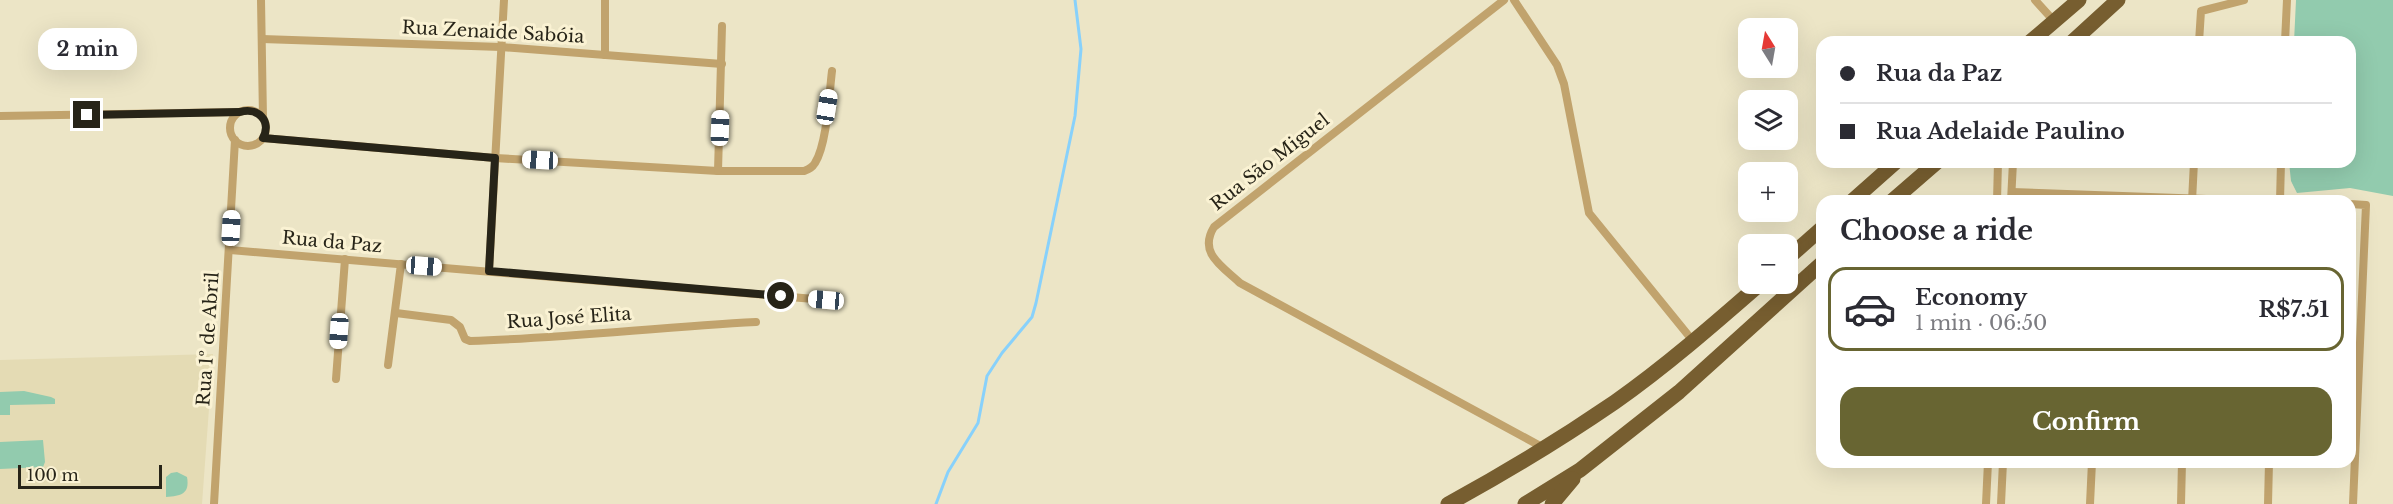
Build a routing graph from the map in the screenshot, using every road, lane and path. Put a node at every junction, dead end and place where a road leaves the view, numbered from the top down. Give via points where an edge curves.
1 (261, 0) edge
2 (504, 0) edge
3 (605, 0) edge
4 (1504, 0) edge
5 (1514, 0) edge
6 (2035, 0) edge
7 (2079, 0) edge
8 (2118, 0) edge
9 (2244, 0) edge
10 (2286, 0) edge
11 (2054, 21) junction
12 (722, 26) dead end
13 (2037, 36) edge
14 (2079, 36) edge
15 (2199, 36) edge
16 (2285, 36) edge
17 (262, 39) junction
18 (501, 47) junction
19 (605, 55) junction
20 (722, 64) junction
21 (832, 71) dead end
22 (240, 112) junction
23 (0, 116) edge
24 (263, 118) junction
25 (263, 138) junction
26 (235, 140) junction
27 (495, 158) junction
28 (1889, 168) edge
29 (1930, 168) edge
30 (1998, 168) edge
31 (2013, 168) edge
32 (2194, 168) edge
33 (2281, 168) edge
34 (718, 171) junction
35 (1859, 195) edge
36 (1899, 195) edge
37 (1997, 195) edge
38 (2011, 195) edge
39 (2192, 195) edge
40 (2280, 195) edge
41 (2356, 204) edge
42 (1816, 233) edge
43 (1798, 249) edge
44 (230, 250) junction
45 (345, 259) junction
46 (401, 264) junction
47 (1816, 268) edge
48 (489, 271) junction
49 (1748, 294) edge
50 (826, 300) dead end
51 (396, 313) junction
52 (756, 322) dead end
53 (1693, 341) junction
54 (388, 365) dead end
55 (336, 379) dead end
56 (2356, 435) edge
57 (1545, 448) junction
58 (1988, 468) edge
59 (2002, 468) edge
60 (2092, 468) edge
61 (2182, 468) edge
62 (2269, 468) edge
63 (2355, 468) edge
64 (1580, 470) junction
65 (214, 504) edge
66 (1448, 504) edge
67 (1525, 504) edge
68 (1552, 504) edge
69 (1986, 504) edge
70 (2001, 504) edge
71 (2090, 504) edge
72 (2181, 504) edge
73 (2268, 504) edge
74 (2353, 504) edge

1 - 17 street
2 - 18 street
3 - 19 street
4 - 57 street, Rua São Miguel via 1214,227 1208,246 1213,258 1240,283
5 - 53 street via 1557,65 1564,84 1589,213
6 - 11 street
7 - 11 highway
8 - 14 highway
9 - 15 street via 2200,11
10 - 16 street
11 - 13 highway
12 - 20 street
17 - 18 street, Rua Zenaide Sabóia
17 - 24 street
18 - 19 street, Rua Zenaide Sabóia
18 - 27 street
19 - 20 street, Rua Zenaide Sabóia
20 - 34 street
21 - 34 street via 822,143 812,168 784,172
22 - 23 street
22 - 24 street via 253,111
22 - 26 street via 231,125
24 - 25 street
25 - 26 street via 249,146
25 - 27 street
26 - 44 street, Rua 1º de Abril
27 - 34 street
27 - 48 street
28 - 35 highway
29 - 36 highway
30 - 37 street
31 - 38 street
32 - 39 street
33 - 40 street
41 - 56 street via 2366,205
42 - 43 highway
44 - 45 street, Rua da Paz
44 - 65 street, Rua 1º de Abril
45 - 46 street, Rua da Paz
45 - 55 street
46 - 48 street, Rua da Paz
46 - 51 street
47 - 64 highway via 1679,392
48 - 50 street, Rua da Paz
49 - 53 highway
51 - 52 street, Rua José Elita via 451,320 470,341
51 - 54 street
53 - 57 highway via 1617,401
57 - 66 highway
58 - 69 street
59 - 70 street
60 - 71 street
61 - 72 street
62 - 73 street
63 - 74 street
64 - 67 highway
64 - 68 highway

